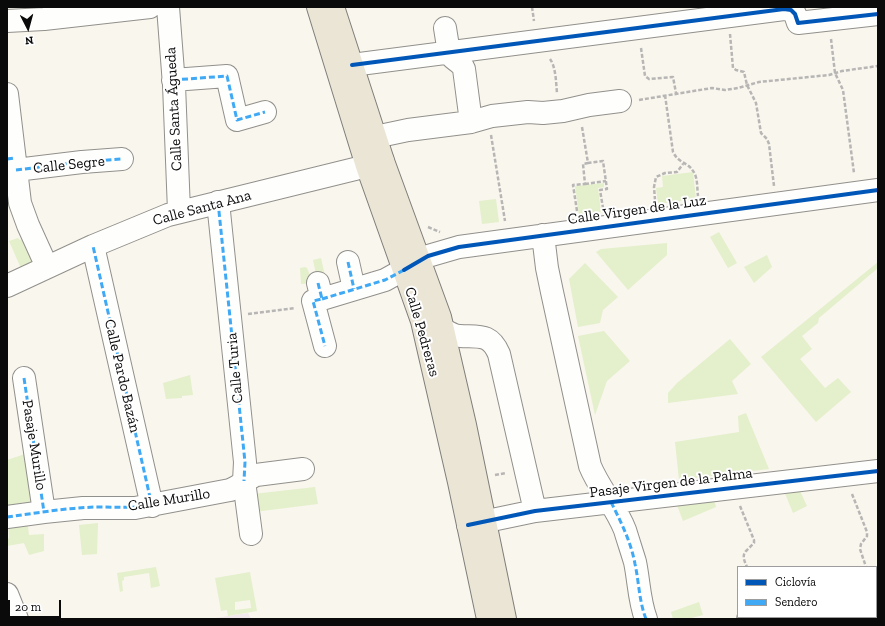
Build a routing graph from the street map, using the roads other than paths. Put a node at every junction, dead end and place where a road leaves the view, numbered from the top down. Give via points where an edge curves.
1 (150, 7) edge
2 (168, 7) edge
3 (318, 7) edge
4 (333, 7) edge
5 (878, 14) edge
6 (7, 21) edge
7 (445, 28) dead end
8 (449, 53) junction
9 (352, 65) junction
10 (173, 80) junction
11 (7, 94) edge
12 (620, 101) road end
13 (265, 112) dead end
14 (480, 119) junction
15 (375, 137) junction
16 (122, 159) dead end
17 (12, 162) edge
18 (375, 163) junction
19 (878, 190) edge
20 (218, 202) junction
21 (179, 211) junction
22 (544, 235) junction
23 (93, 246) junction
24 (348, 262) dead end
25 (412, 265) junction
26 (47, 267) junction
27 (7, 286) edge
28 (354, 289) junction
29 (443, 329) junction
30 (325, 346) dead end
31 (24, 378) dead end
32 (303, 469) dead end
33 (878, 471) edge
34 (244, 481) junction
35 (611, 502) junction
36 (152, 506) junction
37 (536, 511) junction
38 (44, 512) junction
39 (513, 515) junction
40 (7, 517) edge
41 (477, 523) junction
42 (251, 534) dead end
43 (492, 551) junction
44 (7, 594) edge
45 (17, 619) edge
46 (488, 619) edge
47 (505, 619) edge
48 (646, 619) edge

1 - 6 street
2 - 10 street, Calle Santa Águeda
3 - 18 main road, Calle Pedreras
4 - 9 main road, Calle Pedreras
5 - 8 street via 798,24 795,14 784,9
7 - 8 street
8 - 9 street
8 - 14 street via 464,69
9 - 15 main road, Calle Pedreras
10 - 13 street via 227,76 237,120
10 - 21 street, Calle Santa Águeda
11 - 17 street
12 - 14 street via 564,111 528,112
14 - 15 street
15 - 18 main road, Calle Pedreras
16 - 17 street, Calle Segre
17 - 26 street via 20,202
18 - 20 street, Calle Santa Ana
18 - 25 main road, Calle Pedreras
19 - 22 street, Calle Virgen de la Luz
20 - 21 street, Calle Santa Ana
20 - 34 street, Calle Turia via 245,462
21 - 23 street, Calle Santa Ana
22 - 25 street, Calle Virgen de la Luz via 440,251
22 - 35 street via 550,280 590,466
23 - 26 street, Calle Santa Ana
23 - 36 street, Calle Pardo Bazán
24 - 28 street
25 - 28 street, Calle Virgen de la Luz via 385,280
25 - 29 main road, Calle Pedreras via 440,317
25 - 41 main road, Calle Pedreras via 422,321
26 - 27 street, Calle Santa Ana
28 - 30 street, Calle Virgen de la Luz via 320,291 313,301
29 - 37 street, Calle Pedreras via 459,336 484,337 496,347
29 - 41 main road, Calle Pedreras
31 - 38 street, Pasaje Murillo
32 - 34 street, Calle Murillo via 256,475
33 - 35 street, Pasaje Virgen de la Palma
34 - 36 street, Calle Murillo via 230,490
34 - 42 street, Calle Turia
35 - 37 street, Pasaje Virgen de la Palma
35 - 48 street via 635,562
36 - 38 street, Calle Murillo via 97,507
37 - 39 street, Pasaje Virgen de la Palma
38 - 40 street, Calle Murillo
39 - 41 street, Pasaje Virgen de la Palma
39 - 43 street via 503,521 497,529
41 - 43 main road, Calle Pedreras
41 - 46 main road, Calle Pedreras
43 - 47 main road, Calle Pedreras
44 - 45 street

